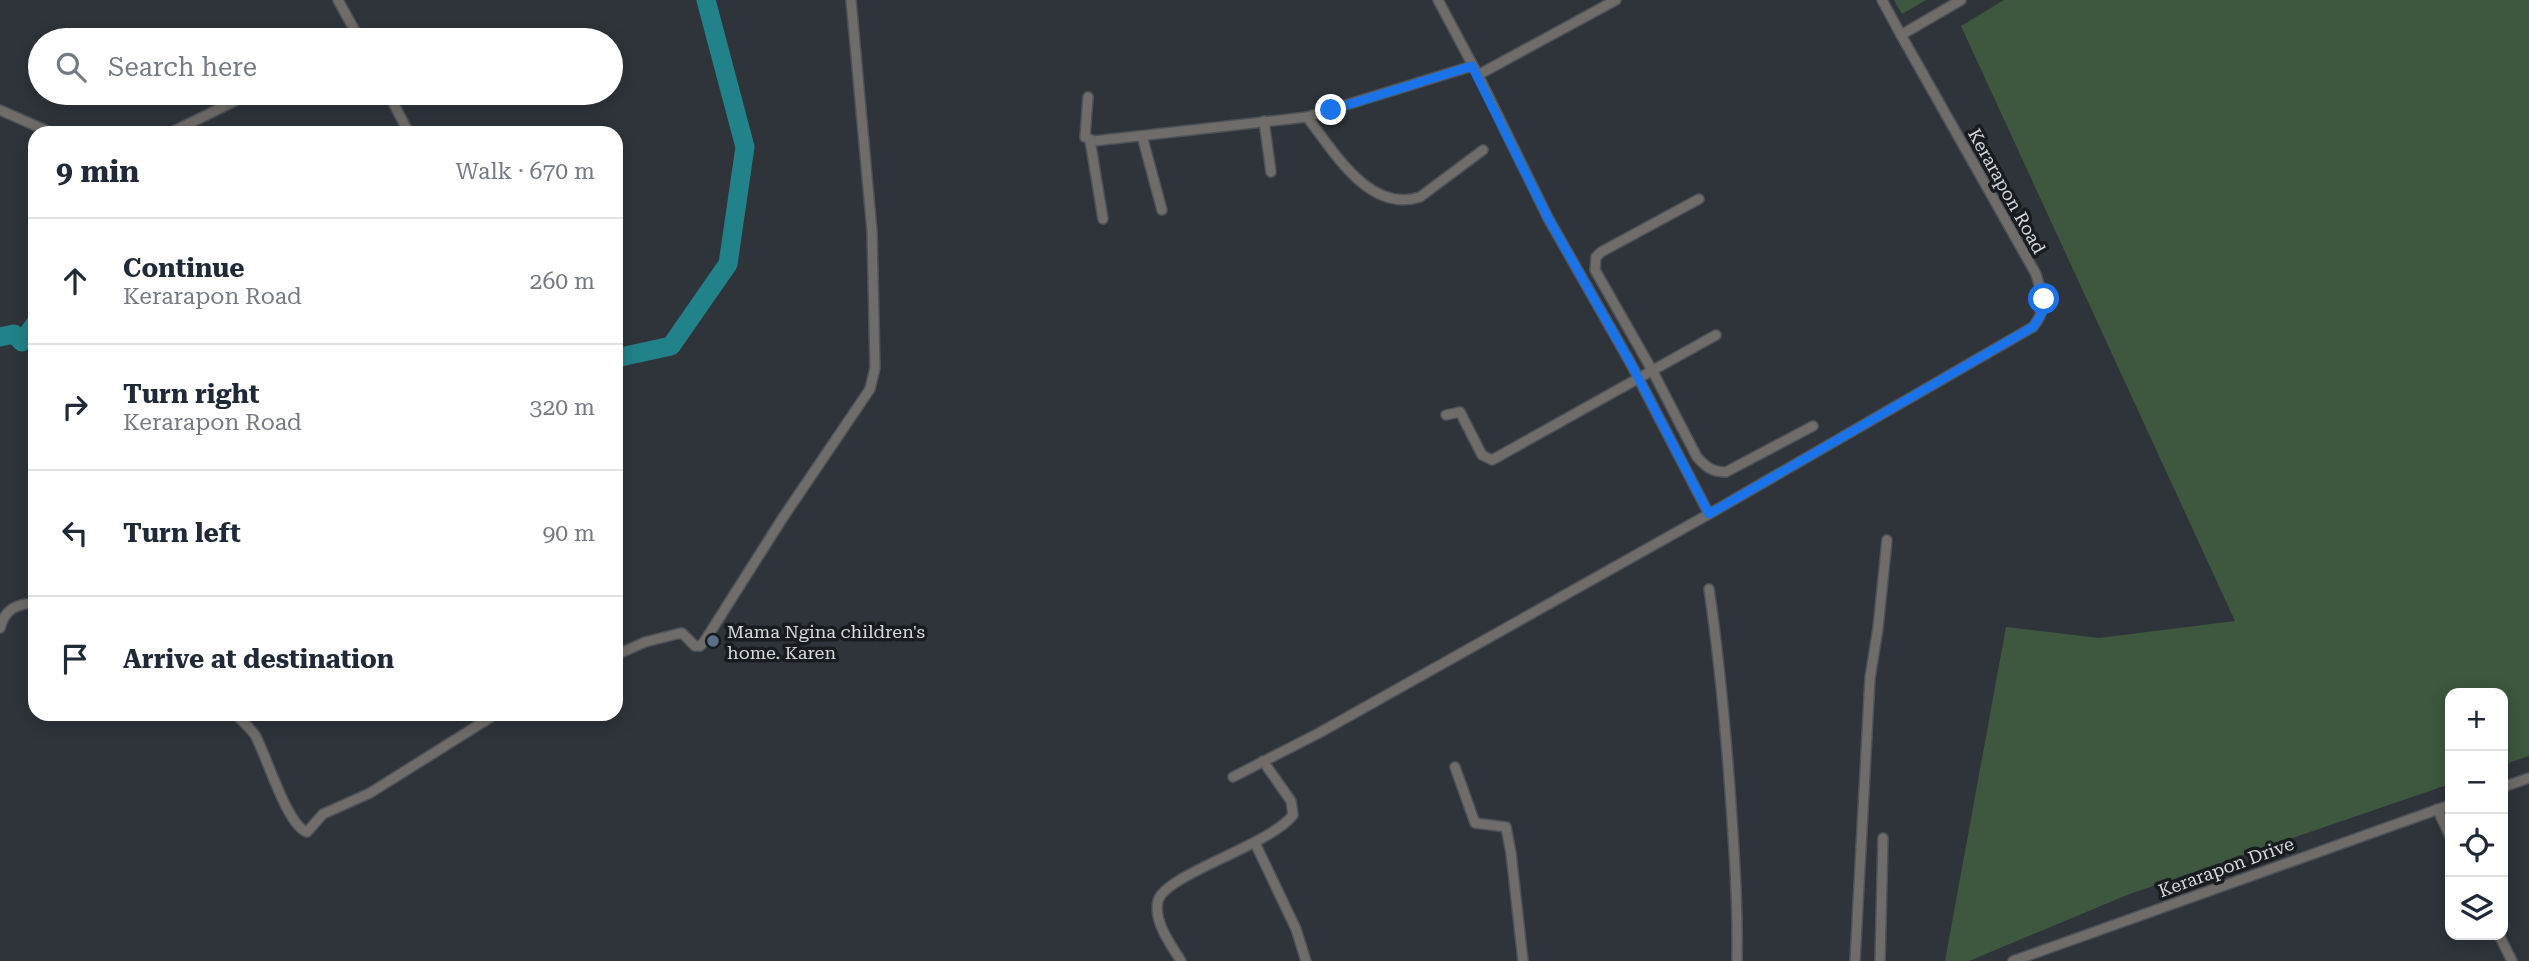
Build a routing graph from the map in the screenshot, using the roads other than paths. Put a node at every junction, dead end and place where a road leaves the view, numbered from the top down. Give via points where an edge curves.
1 (338, 0) edge
2 (851, 0) edge
3 (1438, 0) edge
4 (1616, 0) edge
5 (1882, 0) edge
6 (1961, 0) edge
7 (354, 28) edge
8 (1901, 35) junction
9 (1475, 70) junction
10 (1088, 97) dead end
11 (227, 105) edge
12 (395, 105) edge
13 (0, 110) edge
14 (1307, 117) junction
15 (1264, 121) junction
16 (36, 126) edge
17 (184, 126) edge
18 (406, 126) edge
19 (1142, 136) junction
20 (1090, 140) junction
21 (1483, 150) dead end
22 (1271, 172) dead end
23 (1699, 199) dead end
24 (1161, 210) dead end
25 (1103, 219) dead end
26 (1716, 335) dead end
27 (1652, 370) junction
28 (1637, 378) junction
29 (1446, 415) dead end
30 (1813, 426) dead end
31 (1709, 514) junction
32 (1886, 540) dead end
33 (1709, 589) dead end
34 (28, 604) edge
35 (0, 628) edge
36 (623, 651) edge
37 (242, 721) edge
38 (485, 721) edge
39 (1263, 761) junction
40 (1455, 767) dead end
41 (1233, 777) dead end
42 (2529, 778) edge
43 (2508, 785) edge
44 (2445, 807) edge
45 (2437, 809) junction
46 (2445, 826) edge
47 (1883, 838) dead end
48 (1255, 843) junction
49 (2502, 940) edge
50 (2034, 958) edge
51 (1181, 961) edge
52 (1306, 961) edge
53 (1523, 961) edge
54 (1737, 961) edge
55 (1855, 961) edge
56 (1880, 961) edge
57 (2013, 961) edge
58 (2512, 961) edge

1 - 7 street
2 - 36 street via 872,230 875,368 870,389 704,642 695,646 682,633
3 - 9 street
4 - 9 street
5 - 8 street, Kerarapon Road
6 - 8 street
8 - 31 street, Kerarapon Road via 2035,274 2044,299 2042,313 2033,327
9 - 14 street
9 - 28 street via 1548,218
10 - 20 street via 1085,137
11 - 17 street
12 - 18 street
13 - 16 street
14 - 15 street
14 - 21 street via 1360,181 1388,198 1420,197
15 - 19 street
15 - 22 street
19 - 20 street
19 - 24 street
20 - 25 street
23 - 27 street via 1601,252 1594,263
26 - 27 street
27 - 28 street
27 - 30 street via 1697,457 1712,471 1733,469
28 - 29 street via 1492,460 1482,455 1460,412
28 - 31 street
31 - 39 street, Kerarapon Road
32 - 55 street via 1868,701
33 - 54 street via 1728,762
34 - 35 street via 9,611
37 - 38 street via 254,734 298,827 307,832 323,814 370,793
39 - 41 street, Kerarapon Road
39 - 48 street via 1293,810 1289,819
40 - 53 street via 1475,823 1506,827
42 - 43 street
44 - 45 street, Kerarapon Drive
45 - 46 street
45 - 50 street, Kerarapon Drive
47 - 56 street
48 - 51 street via 1199,869 1160,897 1160,923
48 - 52 street
49 - 58 street
50 - 57 street, Kerarapon Drive

